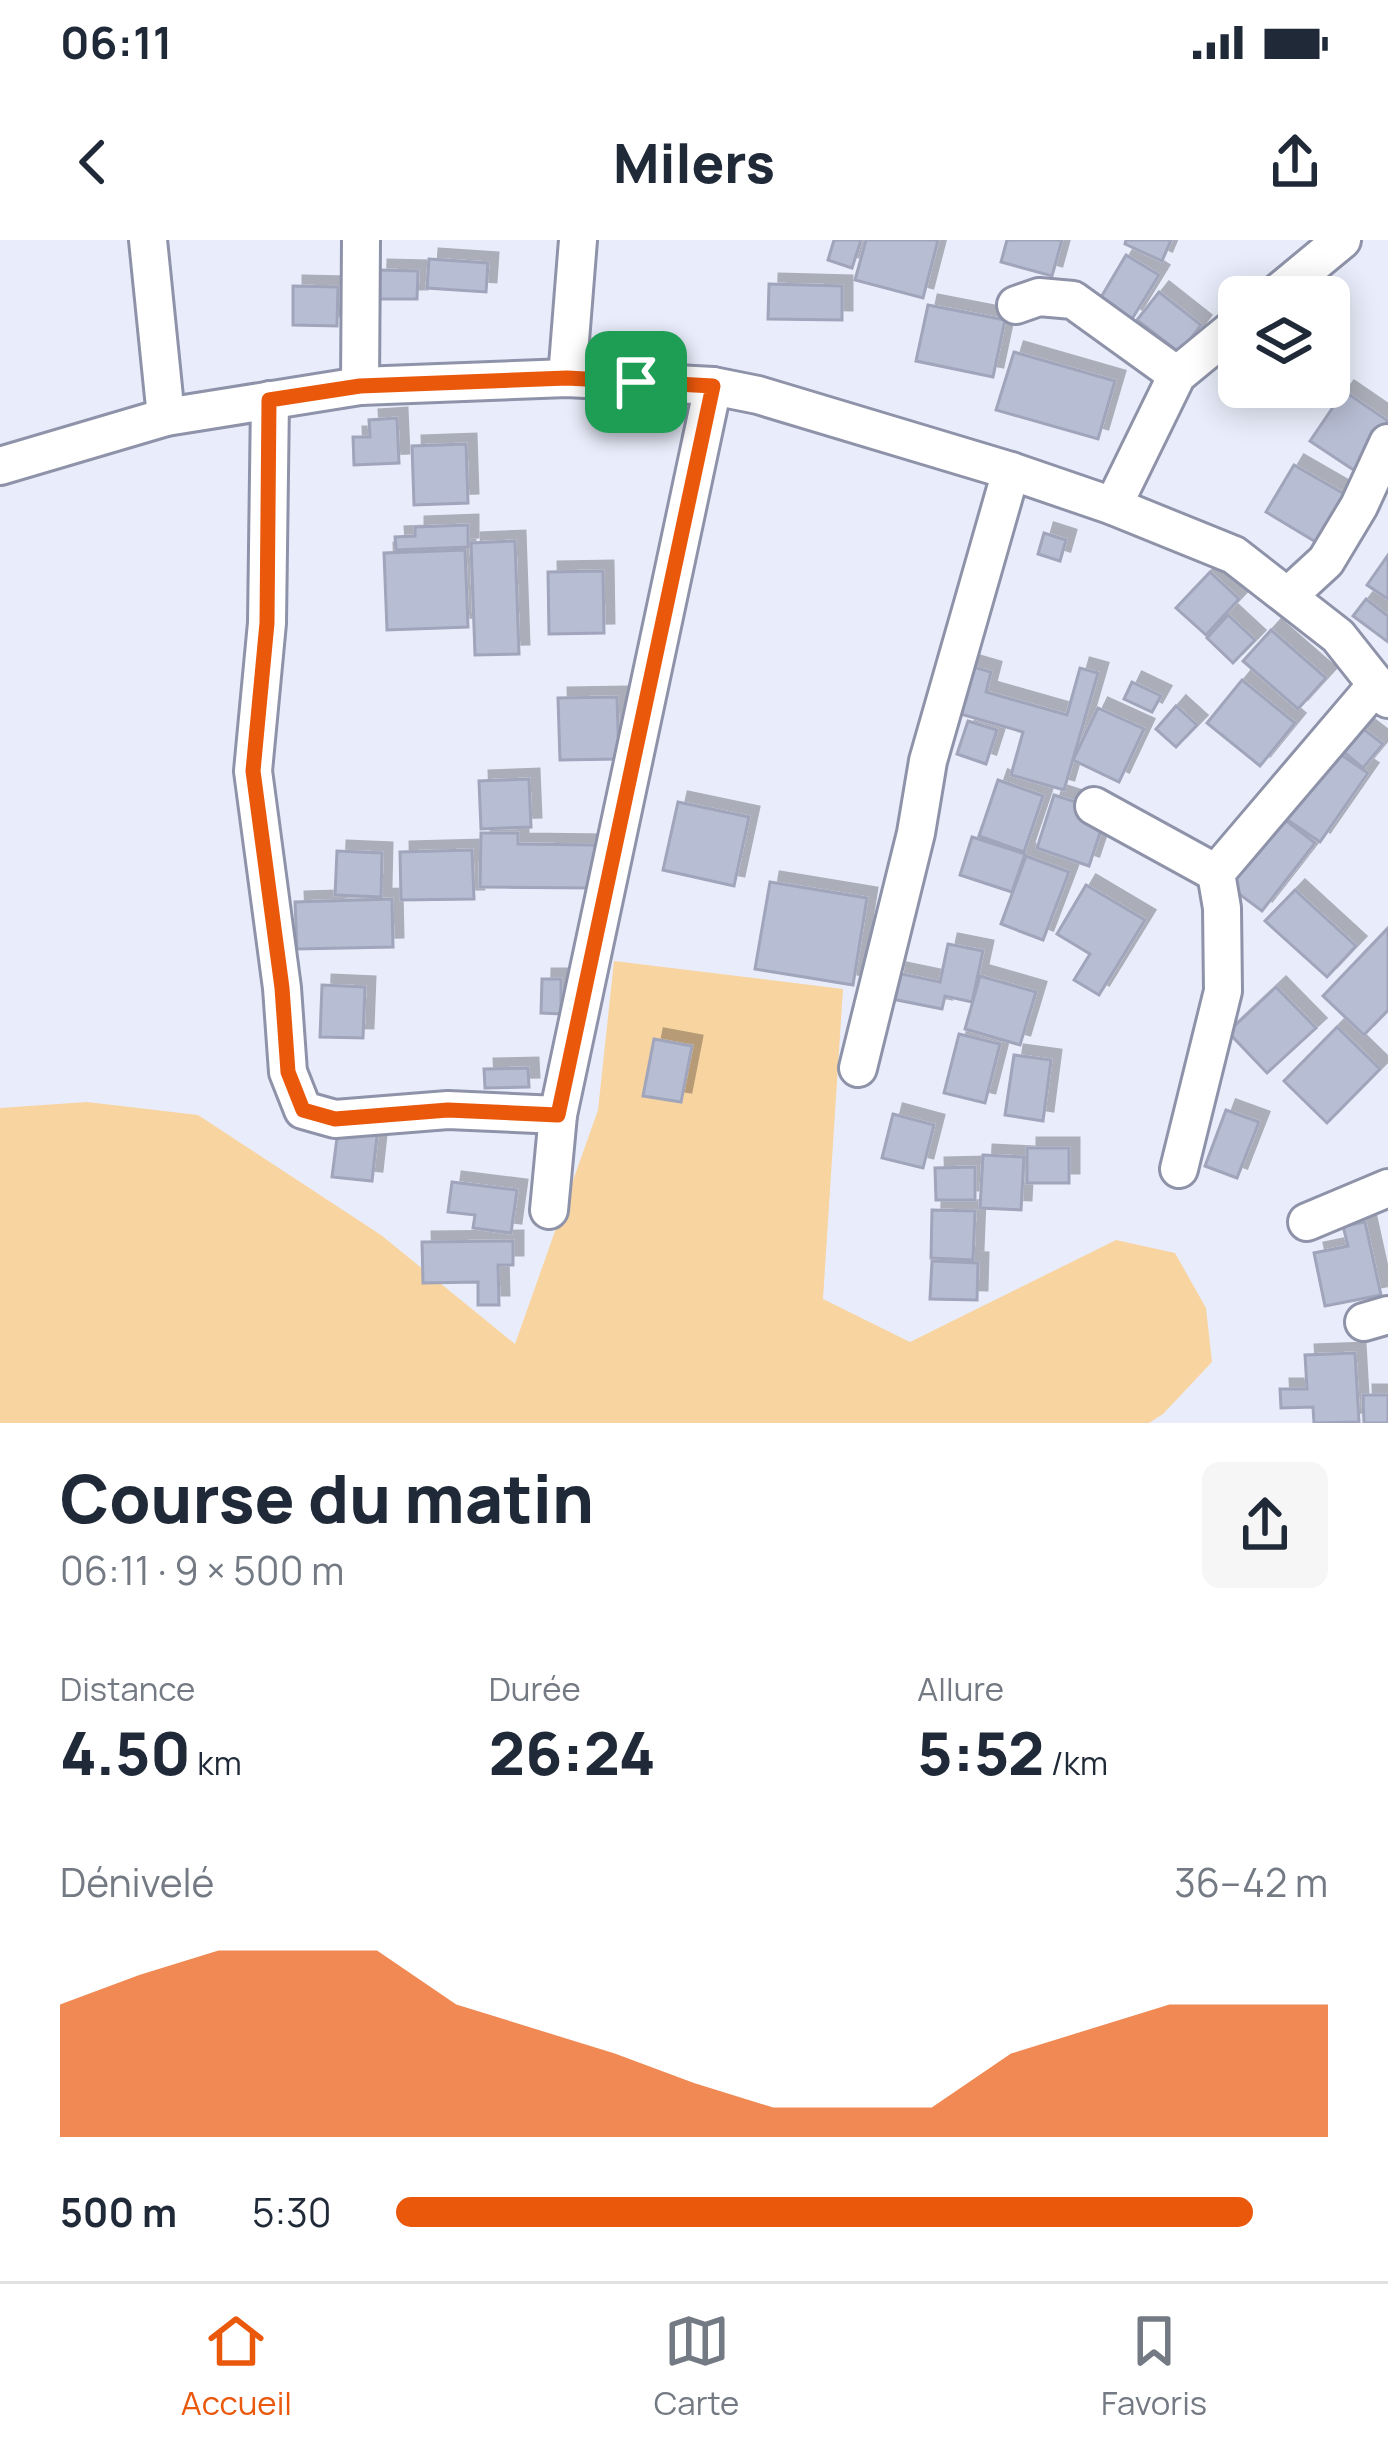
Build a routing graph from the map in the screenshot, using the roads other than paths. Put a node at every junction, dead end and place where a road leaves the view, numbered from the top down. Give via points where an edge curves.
1 (148, 240) edge
2 (361, 240) edge
3 (578, 240) edge
4 (1338, 241) edge
5 (1297, 276) edge
6 (1016, 305) dead end
7 (1218, 342) edge
8 (1178, 375) junction
9 (567, 378) junction
10 (360, 386) junction
11 (713, 386) junction
12 (269, 400) junction
13 (166, 417) junction
14 (1388, 443) edge
15 (0, 466) edge
16 (1011, 471) junction
17 (1112, 506) junction
18 (1288, 596) junction
19 (1385, 693) edge
20 (1094, 806) dead end
21 (1216, 873) junction
22 (858, 1068) dead end
23 (558, 1115) junction
24 (1179, 1169) dead end
25 (1388, 1188) edge
26 (549, 1210) dead end
27 (1307, 1222) dead end

1 - 13 street
2 - 10 street
3 - 9 street
4 - 5 street
6 - 8 street via 1073,300
7 - 8 street
8 - 17 street
9 - 10 street
9 - 11 street
10 - 12 street
11 - 16 street
11 - 23 street
12 - 13 street
12 - 23 street via 267,623 253,771 288,1072 303,1110 335,1119 448,1110
13 - 15 street
14 - 18 street via 1326,561
16 - 17 street
16 - 22 street via 928,761
17 - 18 street via 1234,554
18 - 19 street via 1338,636
19 - 21 street
20 - 21 street
21 - 24 street via 1223,991
23 - 26 street
25 - 27 street

